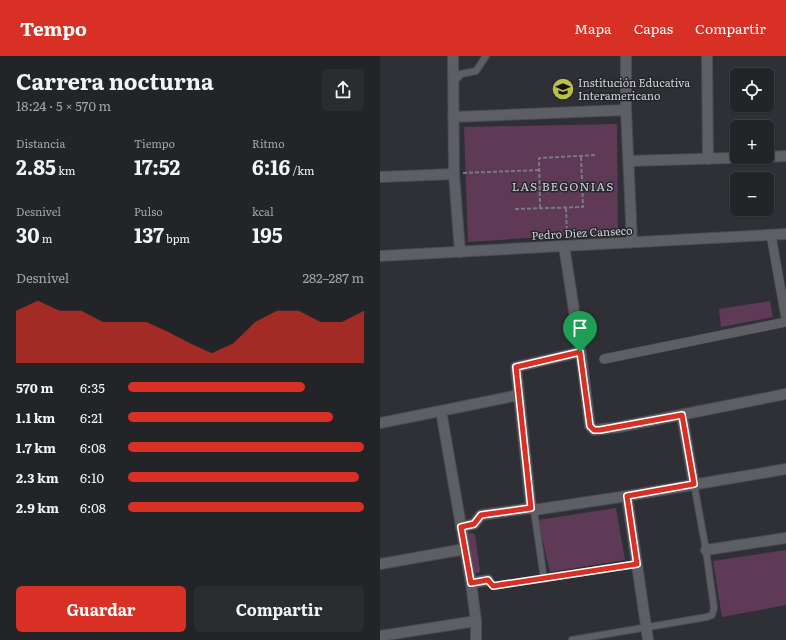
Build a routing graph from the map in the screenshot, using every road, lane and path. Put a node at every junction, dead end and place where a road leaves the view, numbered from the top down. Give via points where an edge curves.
1 (453, 56) edge
2 (486, 56) edge
3 (626, 56) edge
4 (707, 56) edge
5 (453, 83) junction
6 (626, 110) junction
7 (453, 117) junction
8 (597, 155) dead end
9 (581, 156) junction
10 (786, 156) edge
11 (774, 157) edge
12 (730, 158) edge
13 (708, 159) junction
14 (629, 161) junction
15 (539, 170) junction
16 (454, 174) junction
17 (380, 177) edge
18 (540, 208) junction
19 (566, 208) junction
20 (515, 209) dead end
21 (786, 234) edge
22 (771, 235) junction
23 (632, 242) junction
24 (566, 246) junction
25 (460, 252) junction
26 (380, 256) edge
27 (786, 320) edge
28 (580, 352) junction
29 (604, 359) dead end
30 (786, 394) edge
31 (519, 395) junction
32 (441, 411) junction
33 (682, 415) junction
34 (380, 423) edge
35 (786, 469) edge
36 (694, 484) junction
37 (627, 496) junction
38 (532, 509) junction
39 (461, 527) junction
40 (786, 538) edge
41 (465, 549) junction
42 (706, 550) junction
43 (380, 564) edge
44 (637, 564) junction
45 (544, 579) junction
46 (488, 580) joint
47 (471, 583) junction
48 (476, 621) junction
49 (646, 628) junction
50 (380, 636) edge
51 (476, 640) edge
52 (572, 640) edge
53 (648, 640) edge

1 - 5 street
2 - 5 lane via 476,71 461,74
3 - 6 street
4 - 13 street
5 - 7 street
6 - 7 street
6 - 14 street
7 - 16 street
8 - 9 path
9 - 15 path via 539,158
9 - 19 path via 583,207
10 - 11 street
12 - 13 street
13 - 14 street
14 - 23 street
15 - 16 path
15 - 18 path
16 - 17 street
16 - 25 street
18 - 19 path
18 - 20 path
19 - 24 path
21 - 22 street, Pedro Diez Canseco
22 - 23 street, Pedro Diez Canseco
22 - 27 street
23 - 24 street, Pedro Diez Canseco
24 - 25 street, Pedro Diez Canseco
24 - 28 street
25 - 26 street, Pedro Diez Canseco
27 - 29 street
28 - 31 street via 516,367
28 - 33 street via 590,426 594,430
30 - 33 street
31 - 32 street
31 - 38 street
32 - 34 street
32 - 39 street
33 - 36 street
35 - 36 street
36 - 37 street
36 - 42 lane
37 - 38 street
37 - 44 street
38 - 39 street via 481,515 474,524
38 - 45 lane
39 - 41 street
40 - 42 street
41 - 43 street
41 - 47 street
42 - 49 lane via 714,608 712,615
44 - 45 lane
44 - 49 street
45 - 46 lane via 493,586
46 - 47 street
47 - 48 street
48 - 50 street
48 - 51 street
49 - 52 lane
49 - 53 street

